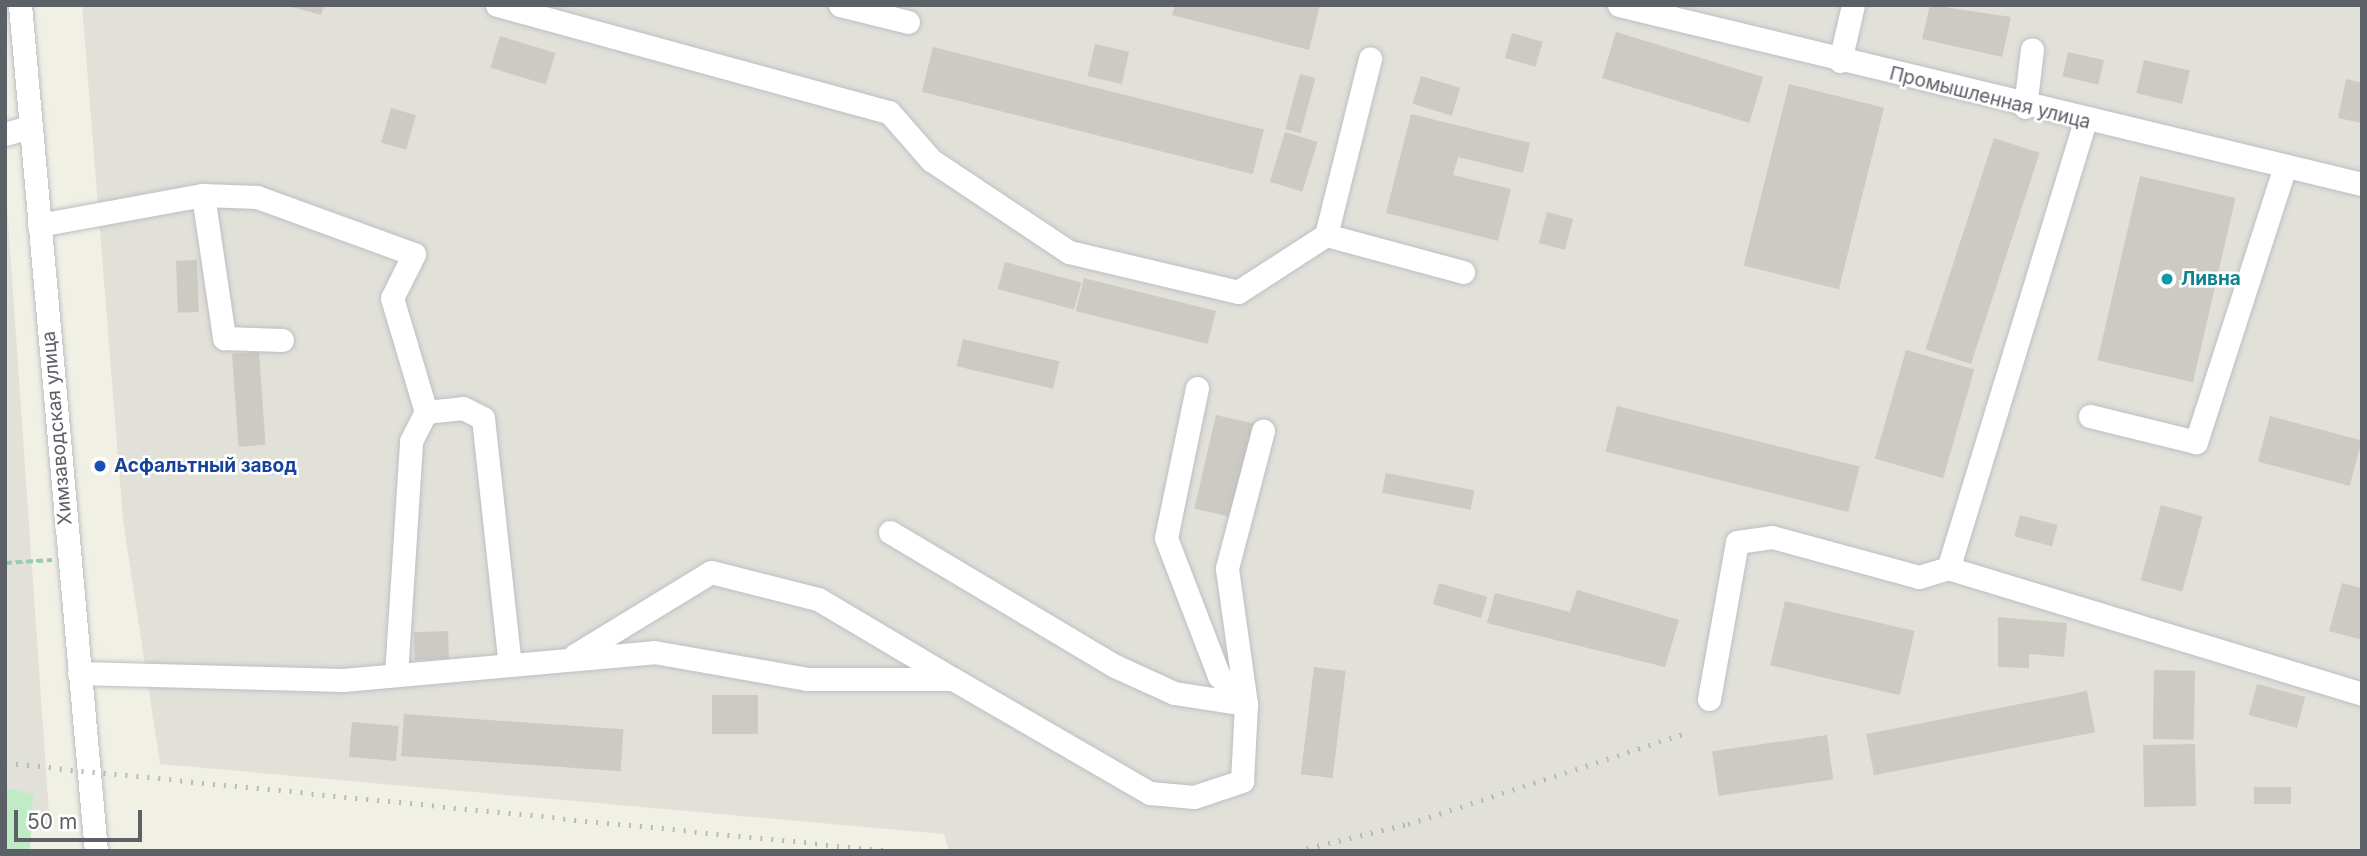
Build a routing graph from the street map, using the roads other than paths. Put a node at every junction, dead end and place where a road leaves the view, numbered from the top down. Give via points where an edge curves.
1 (20, 5) edge
2 (497, 5) edge
3 (840, 5) edge
4 (1619, 5) edge
5 (1853, 5) edge
6 (908, 22) dead end
7 (2032, 49) dead end
8 (1370, 58) dead end
9 (1840, 61) junction
10 (2025, 107) junction
11 (2085, 121) junction
12 (30, 127) junction
13 (5, 134) edge
14 (2285, 166) junction
15 (2362, 184) edge
16 (203, 195) junction
17 (39, 225) junction
18 (1326, 235) junction
19 (1462, 272) dead end
20 (282, 340) dead end
21 (1196, 388) dead end
22 (426, 412) junction
23 (2090, 416) dead end
24 (1263, 431) dead end
25 (890, 532) dead end
26 (1948, 568) junction
27 (567, 660) junction
28 (510, 665) junction
29 (79, 673) junction
30 (396, 676) junction
31 (953, 679) junction
32 (2362, 694) edge
33 (1709, 699) dead end
34 (1246, 704) junction
35 (96, 851) edge

1 - 12 street, Химзаводская улица
2 - 18 street via 889,112 931,160 1069,252 1238,292
3 - 6 street
4 - 9 street, Промышленная улица
5 - 9 street
7 - 10 street
8 - 18 street
9 - 10 street, Промышленная улица
10 - 11 street, Промышленная улица
11 - 14 street, Промышленная улица
11 - 26 street
12 - 13 street
12 - 17 street, Химзаводская улица
14 - 15 street, Промышленная улица
14 - 23 street via 2196,442
16 - 17 street
16 - 20 street via 224,338
16 - 22 street via 257,197 414,254 392,298
17 - 29 street, Химзаводская улица
18 - 19 street
21 - 34 street via 1166,538 1219,676
22 - 28 street via 463,408 483,418
22 - 30 street via 411,441
24 - 34 street via 1227,568
25 - 34 street via 1115,666 1174,693
26 - 32 street
26 - 33 street via 1919,577 1772,537 1737,542
27 - 28 street
27 - 31 street via 654,652 807,679
27 - 31 street via 711,572 818,598
28 - 30 street
29 - 30 street via 345,685
29 - 35 street, Химзаводская улица
31 - 34 street via 1150,793 1194,797 1242,781

